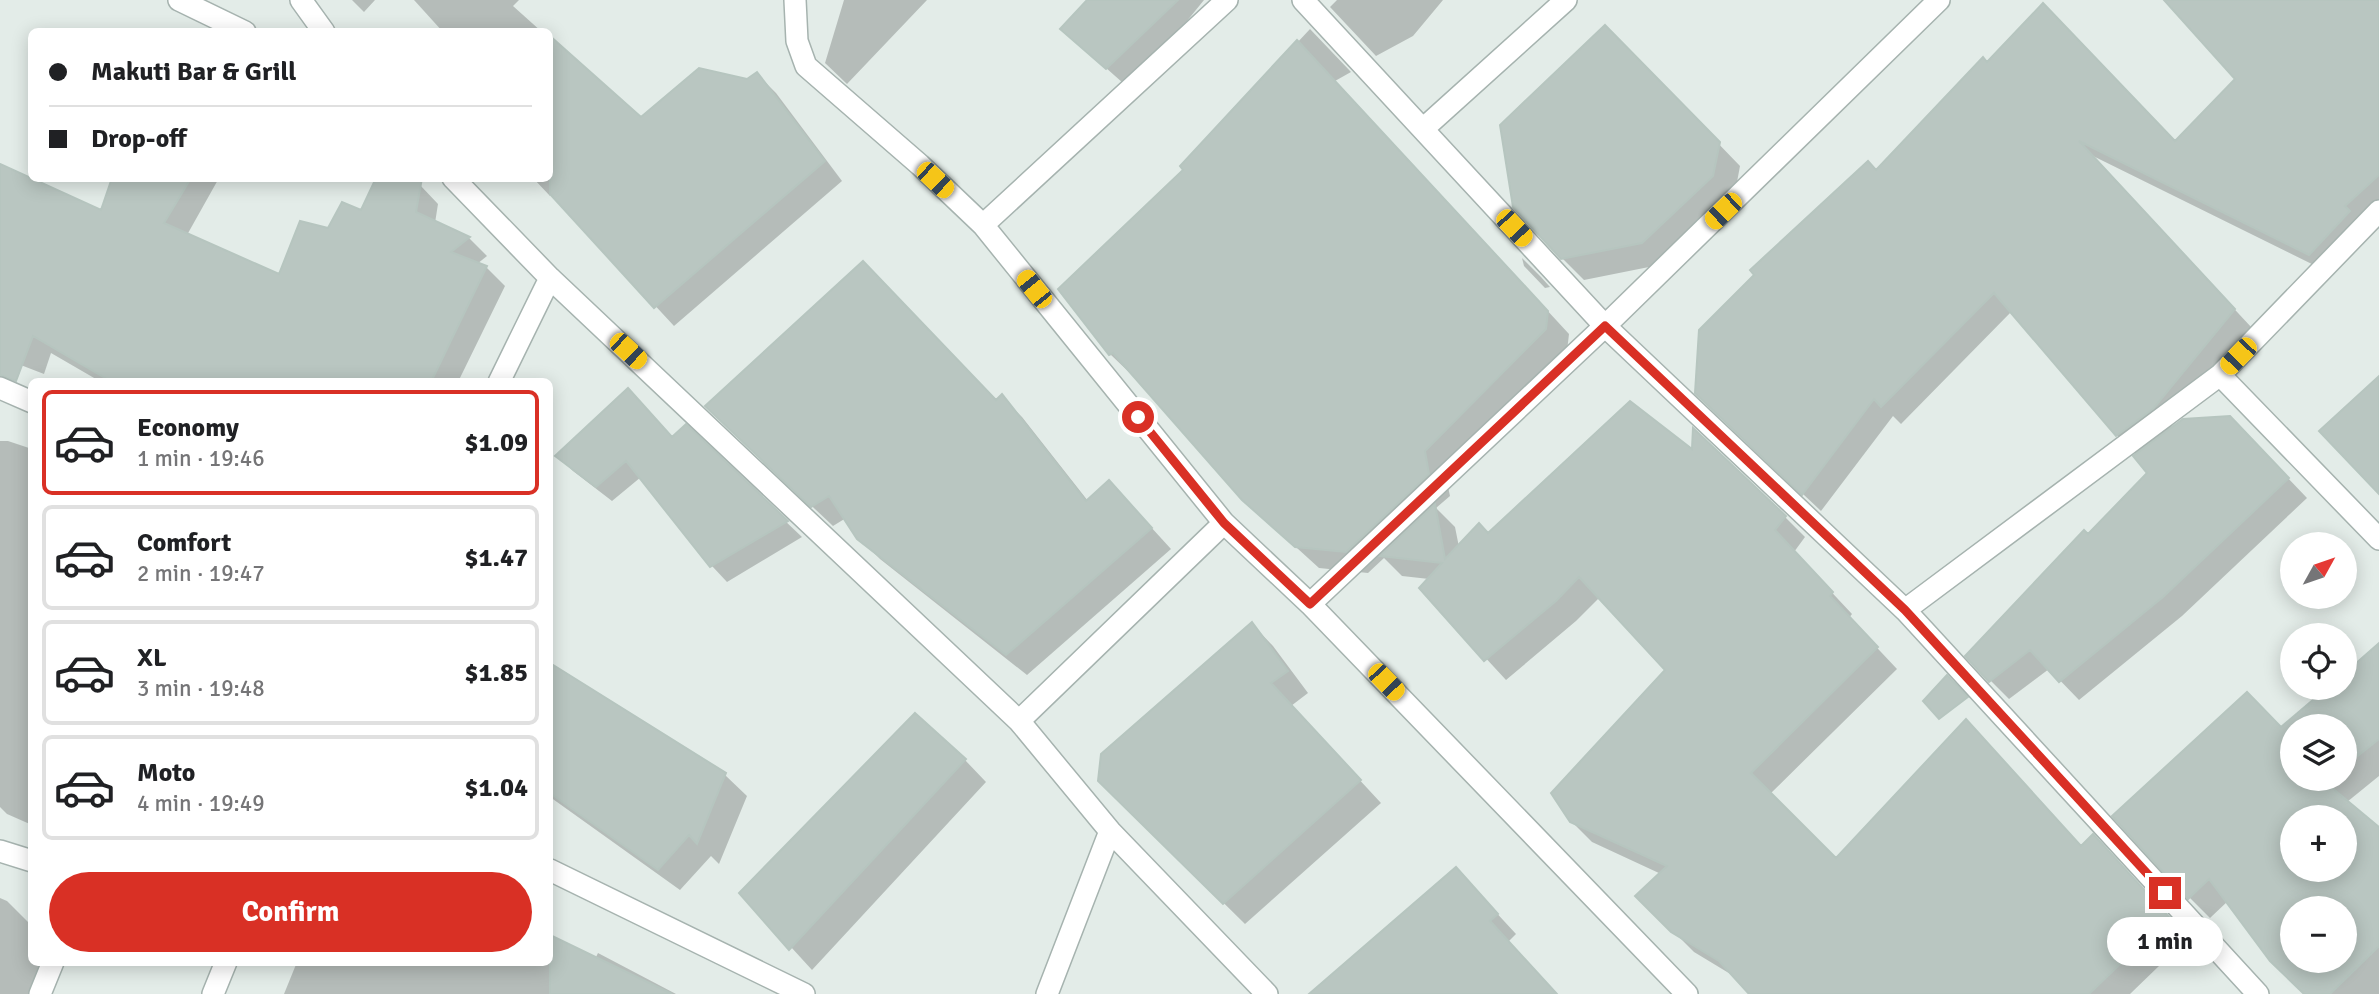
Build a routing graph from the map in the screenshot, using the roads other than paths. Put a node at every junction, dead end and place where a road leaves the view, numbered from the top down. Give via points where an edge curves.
1 (179, 0) edge
2 (301, 0) edge
3 (795, 0) edge
4 (1227, 0) edge
5 (1303, 0) edge
6 (1566, 0) edge
7 (1939, 0) edge
8 (236, 28) edge
9 (321, 28) edge
10 (1423, 129) junction
11 (457, 182) edge
12 (2379, 211) edge
13 (983, 225) junction
14 (550, 278) junction
15 (1605, 326) junction
16 (2220, 374) junction
17 (501, 378) edge
18 (0, 388) edge
19 (28, 400) edge
20 (1224, 523) junction
21 (2379, 539) edge
22 (1310, 604) junction
23 (1905, 610) junction
24 (1018, 721) junction
25 (1111, 831) junction
26 (0, 851) edge
27 (28, 860) edge
28 (553, 871) edge
29 (51, 966) edge
30 (224, 966) edge
31 (40, 994) edge
32 (213, 994) edge
33 (804, 994) edge
34 (1047, 994) edge
35 (1268, 994) edge
36 (1687, 994) edge
37 (2258, 994) edge

1 - 8 street
2 - 9 street
3 - 13 street via 797,41 806,66
4 - 13 street
5 - 10 street
6 - 10 street
7 - 15 street
10 - 15 street
11 - 14 street
12 - 16 street
13 - 20 street
14 - 17 street
14 - 24 street
15 - 22 street
15 - 23 street
16 - 21 street
16 - 23 street
18 - 19 street
20 - 22 street
20 - 24 street
22 - 36 street
23 - 37 street
24 - 25 street
25 - 34 street
25 - 35 street
26 - 27 street
28 - 33 street
29 - 31 street
30 - 32 street

